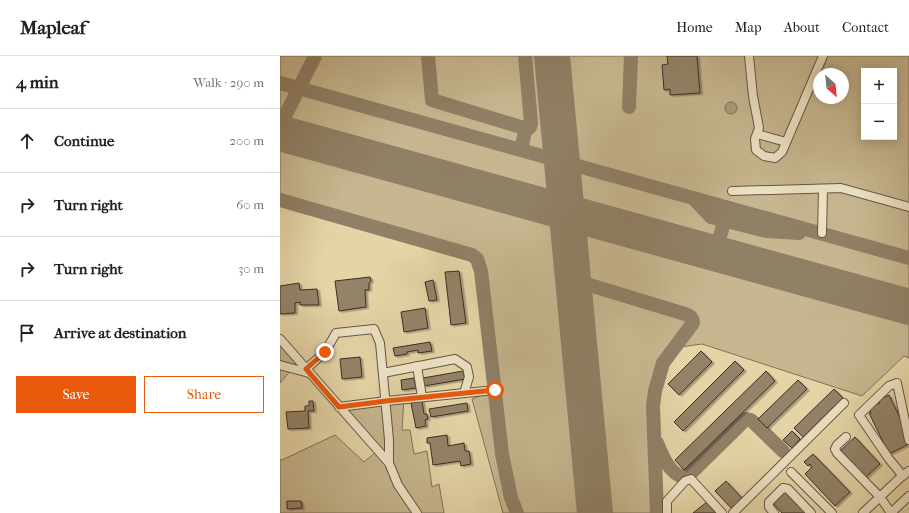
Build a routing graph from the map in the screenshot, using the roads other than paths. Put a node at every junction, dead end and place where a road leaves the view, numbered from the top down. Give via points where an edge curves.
1 (749, 56) edge
2 (823, 56) edge
3 (758, 131) junction
4 (786, 142) junction
5 (823, 189) junction
6 (732, 191) dead end
7 (909, 208) edge
8 (822, 233) dead end
9 (280, 339) edge
10 (280, 365) edge
11 (417, 366) junction
12 (308, 371) junction
13 (383, 372) junction
14 (495, 390) dead end
15 (464, 393) junction
16 (422, 397) junction
17 (386, 401) junction
18 (844, 402) dead end
19 (339, 407) junction
20 (846, 437) dead end
21 (909, 440) edge
22 (389, 464) junction
23 (791, 472) dead end
24 (906, 474) edge
25 (909, 496) edge
26 (880, 498) junction
27 (416, 513) edge
28 (667, 513) edge
29 (722, 513) edge
30 (733, 513) edge
31 (774, 513) edge
32 (811, 513) edge
33 (832, 513) edge
34 (863, 513) edge

1 - 3 street
2 - 4 street
3 - 4 street
3 - 4 street via 756,150 764,156 775,158 782,152
5 - 6 street
5 - 7 street via 841,188
5 - 8 street
9 - 12 street
10 - 12 street
11 - 13 street
11 - 15 street via 455,359 467,366 469,377
11 - 16 street
12 - 13 street via 325,352 336,333 374,329 380,343
12 - 19 street
13 - 17 street
14 - 15 street
15 - 16 street
16 - 17 street
17 - 19 street
17 - 22 street via 390,440
18 - 30 street
19 - 22 street
20 - 26 street via 835,450
21 - 24 street via 897,383 889,386 859,415 889,459
22 - 27 street via 398,485
23 - 33 street
24 - 26 street
25 - 26 street via 891,513
26 - 34 street
28 - 29 street via 667,501 685,481 691,480
31 - 32 street via 769,507 769,502 783,488 788,489

